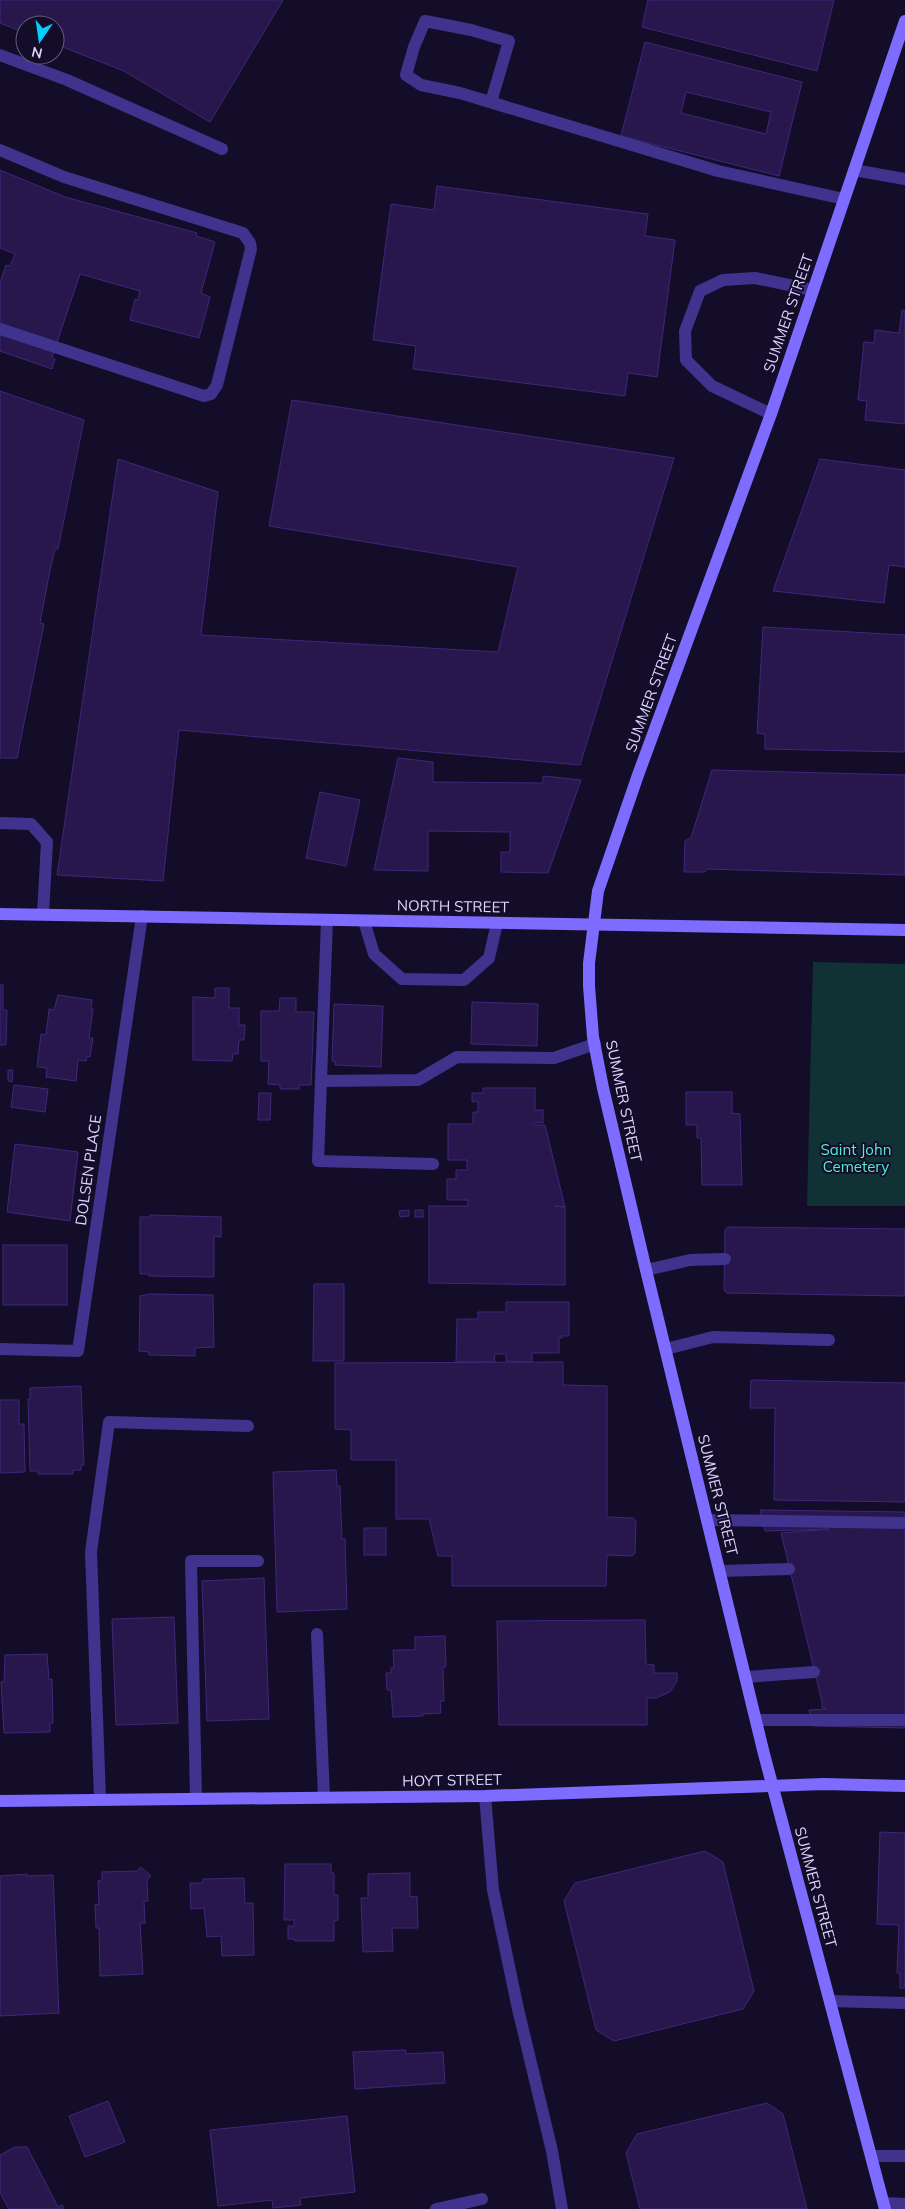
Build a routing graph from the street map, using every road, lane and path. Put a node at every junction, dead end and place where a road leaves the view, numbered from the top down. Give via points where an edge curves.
1 (905, 21) edge
2 (0, 55) edge
3 (491, 102) junction
4 (222, 149) dead end
5 (0, 150) edge
6 (854, 170) junction
7 (905, 179) edge
8 (844, 199) junction
9 (813, 290) junction
10 (0, 329) edge
11 (771, 414) junction
12 (0, 823) edge
13 (0, 914) edge
14 (43, 914) junction
15 (142, 916) junction
16 (327, 920) junction
17 (364, 921) junction
18 (497, 923) junction
19 (594, 926) junction
20 (905, 930) edge
21 (595, 1044) junction
22 (321, 1081) junction
23 (433, 1164) dead end
24 (725, 1259) dead end
25 (646, 1270) junction
26 (829, 1340) dead end
27 (666, 1348) junction
28 (0, 1349) edge
29 (248, 1426) dead end
30 (708, 1520) junction
31 (905, 1523) edge
32 (258, 1561) dead end
33 (789, 1569) dead end
34 (720, 1571) junction
35 (317, 1634) dead end
36 (814, 1672) dead end
37 (746, 1677) junction
38 (756, 1720) junction
39 (905, 1720) edge
40 (773, 1786) junction
41 (905, 1786) edge
42 (485, 1796) junction
43 (324, 1797) junction
44 (196, 1799) junction
45 (0, 1800) edge
46 (100, 1800) junction
47 (830, 2001) junction
48 (905, 2003) edge
49 (871, 2156) junction
50 (905, 2156) edge
51 (482, 2199) dead end
52 (905, 2204) edge
53 (884, 2206) edge
54 (436, 2209) edge
55 (562, 2209) edge

1 - 6 main road, SUMMER STREET
2 - 4 street via 67,80
3 - 3 street via 421,86 406,75 425,21 509,42
3 - 8 street via 718,171
5 - 10 street via 64,177 244,233 251,250 217,385 211,394 204,396
6 - 7 street
6 - 8 main road, SUMMER STREET
8 - 9 main road, SUMMER STREET
9 - 11 main road, SUMMER STREET
9 - 11 street via 755,278 723,280 700,291 685,331 686,360 712,386
11 - 19 main road, SUMMER STREET via 638,775 598,891
12 - 14 street via 30,824 46,842
13 - 14 main road, NORTH STREET
14 - 15 main road, NORTH STREET
15 - 16 main road, NORTH STREET
15 - 28 street, DOLSEN PLACE via 78,1351
16 - 17 main road, NORTH STREET
16 - 22 street
17 - 18 main road, NORTH STREET
17 - 18 street via 374,954 402,979 464,980 489,958
18 - 19 main road, NORTH STREET
19 - 20 main road, NORTH STREET
19 - 21 main road, SUMMER STREET via 589,986
21 - 22 street via 554,1058 457,1057 418,1080
21 - 25 main road, SUMMER STREET via 602,1088
22 - 23 street via 318,1161
24 - 25 street via 690,1260
25 - 27 main road, SUMMER STREET
26 - 27 street via 713,1337
27 - 30 main road, SUMMER STREET
29 - 46 street via 109,1422 91,1552
30 - 31 street
30 - 34 main road, SUMMER STREET
32 - 44 street via 191,1561
33 - 34 street
34 - 37 main road, SUMMER STREET
35 - 43 street
36 - 37 street
37 - 38 main road, SUMMER STREET
38 - 39 street
38 - 40 main road, SUMMER STREET
40 - 41 main road, HOYT STREET
40 - 42 main road, HOYT STREET
40 - 47 main road, SUMMER STREET
42 - 43 main road, HOYT STREET
42 - 55 street via 493,1890
43 - 44 main road, HOYT STREET
44 - 46 main road, HOYT STREET
45 - 46 main road, HOYT STREET
47 - 48 street
47 - 49 main road, SUMMER STREET
49 - 50 street
49 - 53 main road, SUMMER STREET
51 - 54 street
52 - 53 street

